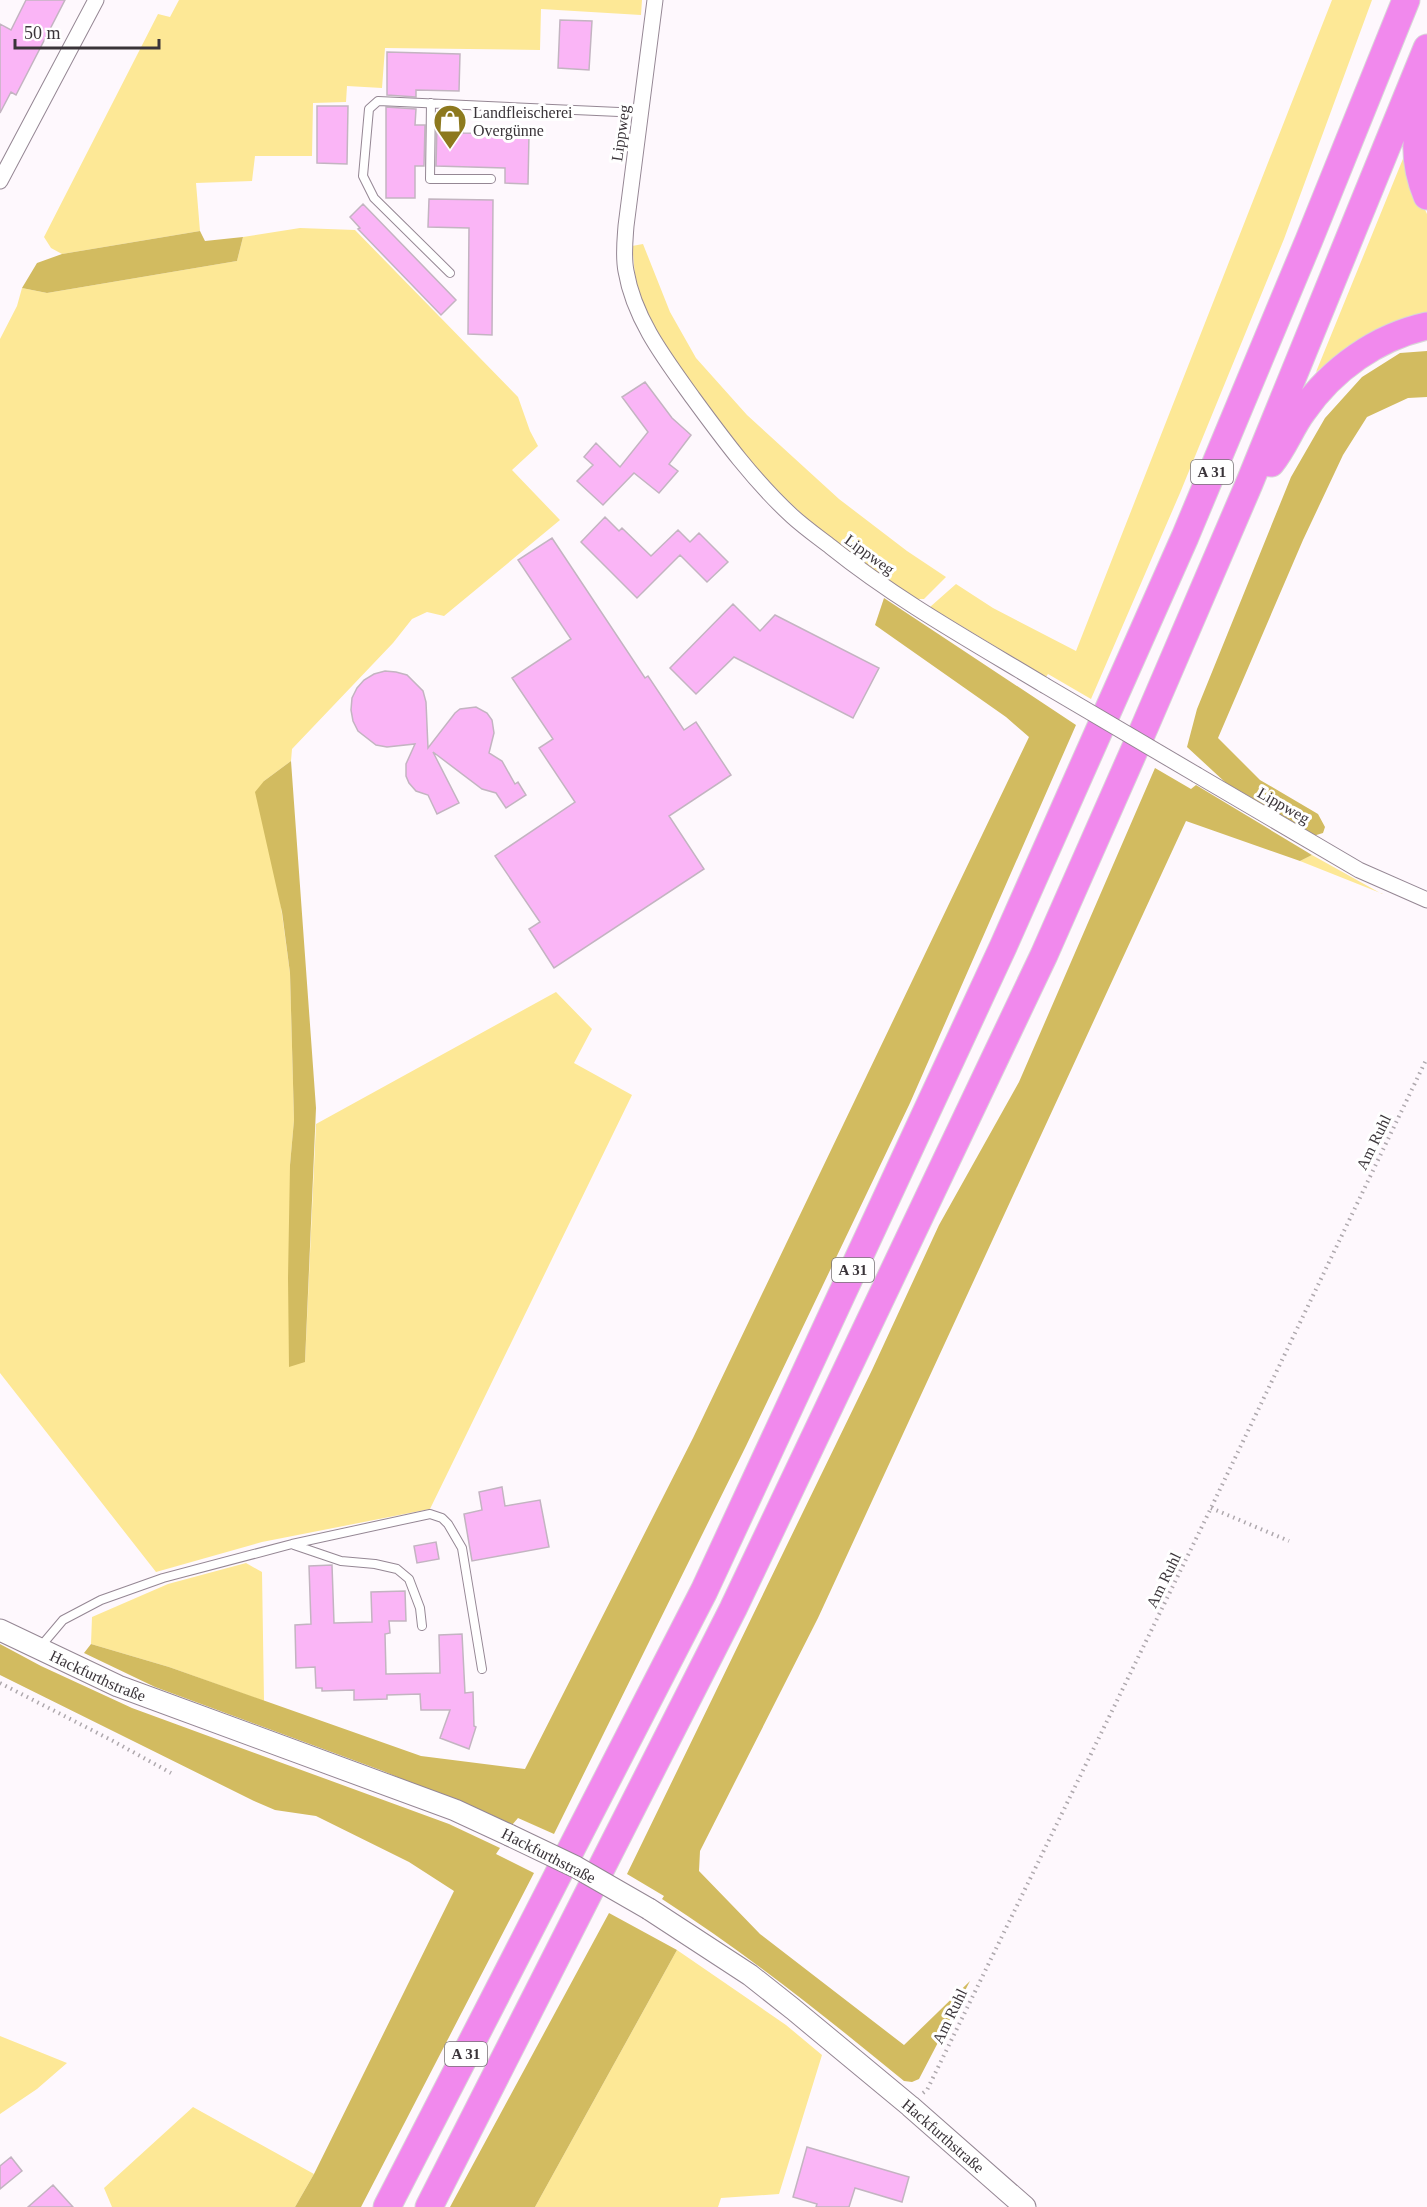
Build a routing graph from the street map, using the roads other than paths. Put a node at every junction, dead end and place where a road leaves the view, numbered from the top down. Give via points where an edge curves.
1 (96, 0) edge
2 (655, 0) edge
3 (1406, 0) edge
4 (1427, 48) edge
5 (1427, 95) edge
6 (431, 104) junction
7 (641, 113) junction
8 (491, 179) dead end
9 (0, 181) edge
10 (1427, 196) edge
11 (450, 273) dead end
12 (1427, 326) edge
13 (1249, 484) junction
14 (1427, 900) edge
15 (292, 1544) junction
16 (422, 1626) dead end
17 (0, 1630) edge
18 (39, 1650) junction
19 (482, 1669) dead end
20 (387, 2207) edge
21 (429, 2207) edge
22 (1025, 2207) edge

1 - 9 street
2 - 7 street, Lippweg
3 - 20 highway, A 31 via 1185,537 1003,947 704,1591
4 - 13 highway, A 31
5 - 10 highway via 1419,117 1415,153
6 - 7 lane
6 - 8 lane via 430,178
6 - 11 lane via 378,101 369,109 363,176 374,198
7 - 14 street, Lippweg, bridge via 626,226 625,268 630,292 662,355 727,445 793,517 910,604 1044,685 1359,870
12 - 13 highway via 1373,345 1329,380 1303,411 1273,461
13 - 21 highway, A 31 via 1044,955 733,1609
15 - 16 lane via 341,1561 397,1569 409,1579
15 - 18 lane via 163,1578 101,1600 63,1620
15 - 19 lane via 430,1514 442,1518 462,1548
17 - 18 street, Hackfurthstraße
18 - 22 street, Hackfurthstraße, bridge via 118,1686 455,1810 576,1867 750,1975 910,2106

